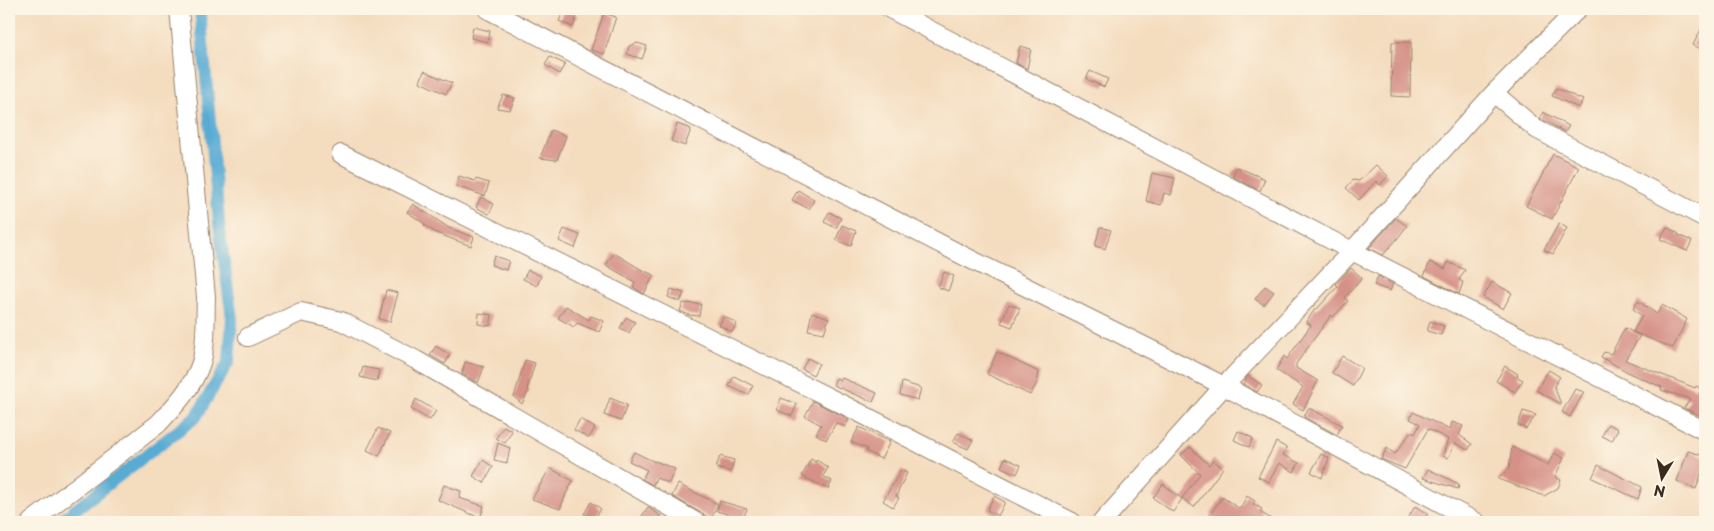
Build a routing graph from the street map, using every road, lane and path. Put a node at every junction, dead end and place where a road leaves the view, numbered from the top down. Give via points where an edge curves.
1 (180, 9) edge
2 (486, 9) edge
3 (890, 9) edge
4 (1578, 9) edge
5 (1494, 93) junction
6 (341, 154) dead end
7 (1705, 218) edge
8 (1352, 250) junction
9 (248, 337) dead end
10 (1224, 386) junction
11 (1705, 431) edge
12 (31, 522) edge
13 (696, 522) edge
14 (1072, 522) edge
15 (1102, 522) edge
16 (1476, 522) edge

1 - 12 street via 206,297 201,362 192,384 158,424
2 - 10 street via 962,255
3 - 8 street
4 - 5 street
5 - 7 street via 1536,129
5 - 8 street
6 - 14 street
8 - 10 street
8 - 11 street
9 - 13 street via 301,312 341,321 416,360
10 - 15 street
10 - 16 street

